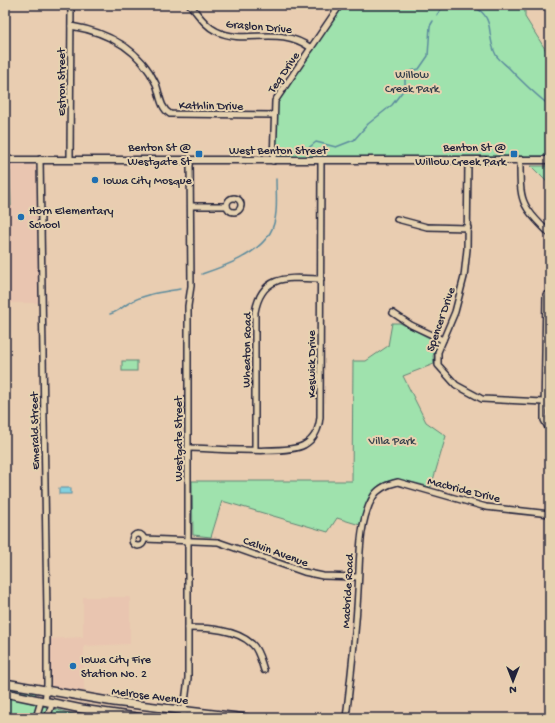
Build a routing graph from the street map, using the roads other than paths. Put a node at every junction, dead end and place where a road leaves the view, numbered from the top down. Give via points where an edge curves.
1 (71, 5) edge
2 (190, 5) edge
3 (340, 5) edge
4 (71, 26) junction
5 (311, 48) junction
6 (274, 115) junction
7 (40, 159) junction
8 (70, 159) junction
9 (5, 160) edge
10 (190, 160) junction
11 (520, 160) junction
12 (550, 160) edge
13 (273, 161) junction
14 (321, 161) junction
15 (468, 161) junction
16 (191, 206) junction
17 (227, 206) dead end
18 (397, 219) dead end
19 (468, 228) junction
20 (550, 234) edge
21 (321, 279) junction
22 (546, 295) dead end
23 (393, 313) dead end
24 (548, 331) edge
25 (443, 340) junction
26 (543, 402) junction
27 (550, 431) edge
28 (188, 448) junction
29 (255, 449) junction
30 (398, 482) joint
31 (550, 514) edge
32 (145, 539) dead end
33 (188, 540) junction
34 (358, 577) junction
35 (188, 628) junction
36 (264, 670) dead end
37 (5, 683) edge
38 (47, 690) junction
39 (5, 693) edge
40 (46, 702) junction
41 (184, 714) edge
42 (36, 718) edge
43 (47, 718) edge
44 (143, 718) edge
45 (246, 718) edge
46 (346, 718) edge

1 - 4 street, Estron Street
2 - 5 street, Graslon Drive via 210,27 224,34 284,36 300,40
3 - 5 street, Teg Drive
4 - 6 street, Kathlin Drive via 106,35 132,52 150,74 164,108 170,114
4 - 8 street, Estron Street
5 - 6 street, Teg Drive via 277,97
6 - 13 street, Teg Drive
7 - 8 street, West Benton Street
7 - 9 street, West Benton Street
7 - 38 street, Emerald Street
8 - 10 street, West Benton Street
10 - 13 street, West Benton Street
10 - 16 street, Westgate Street
11 - 12 street, West Benton Street
11 - 15 street, West Benton Street
11 - 20 street via 519,188 524,204
13 - 14 street, West Benton Street
14 - 15 street, West Benton Street
14 - 21 street, Keswick Drive
15 - 19 street, Spencer Drive
16 - 17 street
16 - 28 street, Westgate Street
18 - 19 street via 427,227
19 - 25 street, Spencer Drive via 462,289
21 - 29 street, Keswick Drive via 318,429 309,442 297,448
21 - 29 street, Wheaton Road via 276,280 264,288 257,301
22 - 24 street
23 - 25 street via 411,325
24 - 26 street
25 - 26 street, Spencer Drive via 438,352 438,365 449,379 464,391 482,399
26 - 27 street via 544,420
28 - 29 street, Keswick Drive
28 - 33 street, Westgate Street
30 - 31 street, Macbride Drive via 486,507
30 - 34 street, Macbride Road via 382,488 373,498 361,536
32 - 33 street, Calvin Avenue
33 - 34 street, Calvin Avenue via 210,540 227,544 304,572 323,576
33 - 35 street, Westgate Street
34 - 46 street, Macbride Road
35 - 36 street via 223,631 247,640 258,652
35 - 41 street, Westgate Street via 188,678
37 - 38 main road, Melrose Avenue
38 - 40 street, Emerald Street
38 - 41 main road, Melrose Avenue
39 - 40 main road, Melrose Avenue
40 - 42 street
40 - 43 street
40 - 44 main road, Melrose Avenue
41 - 45 main road, Melrose Avenue

